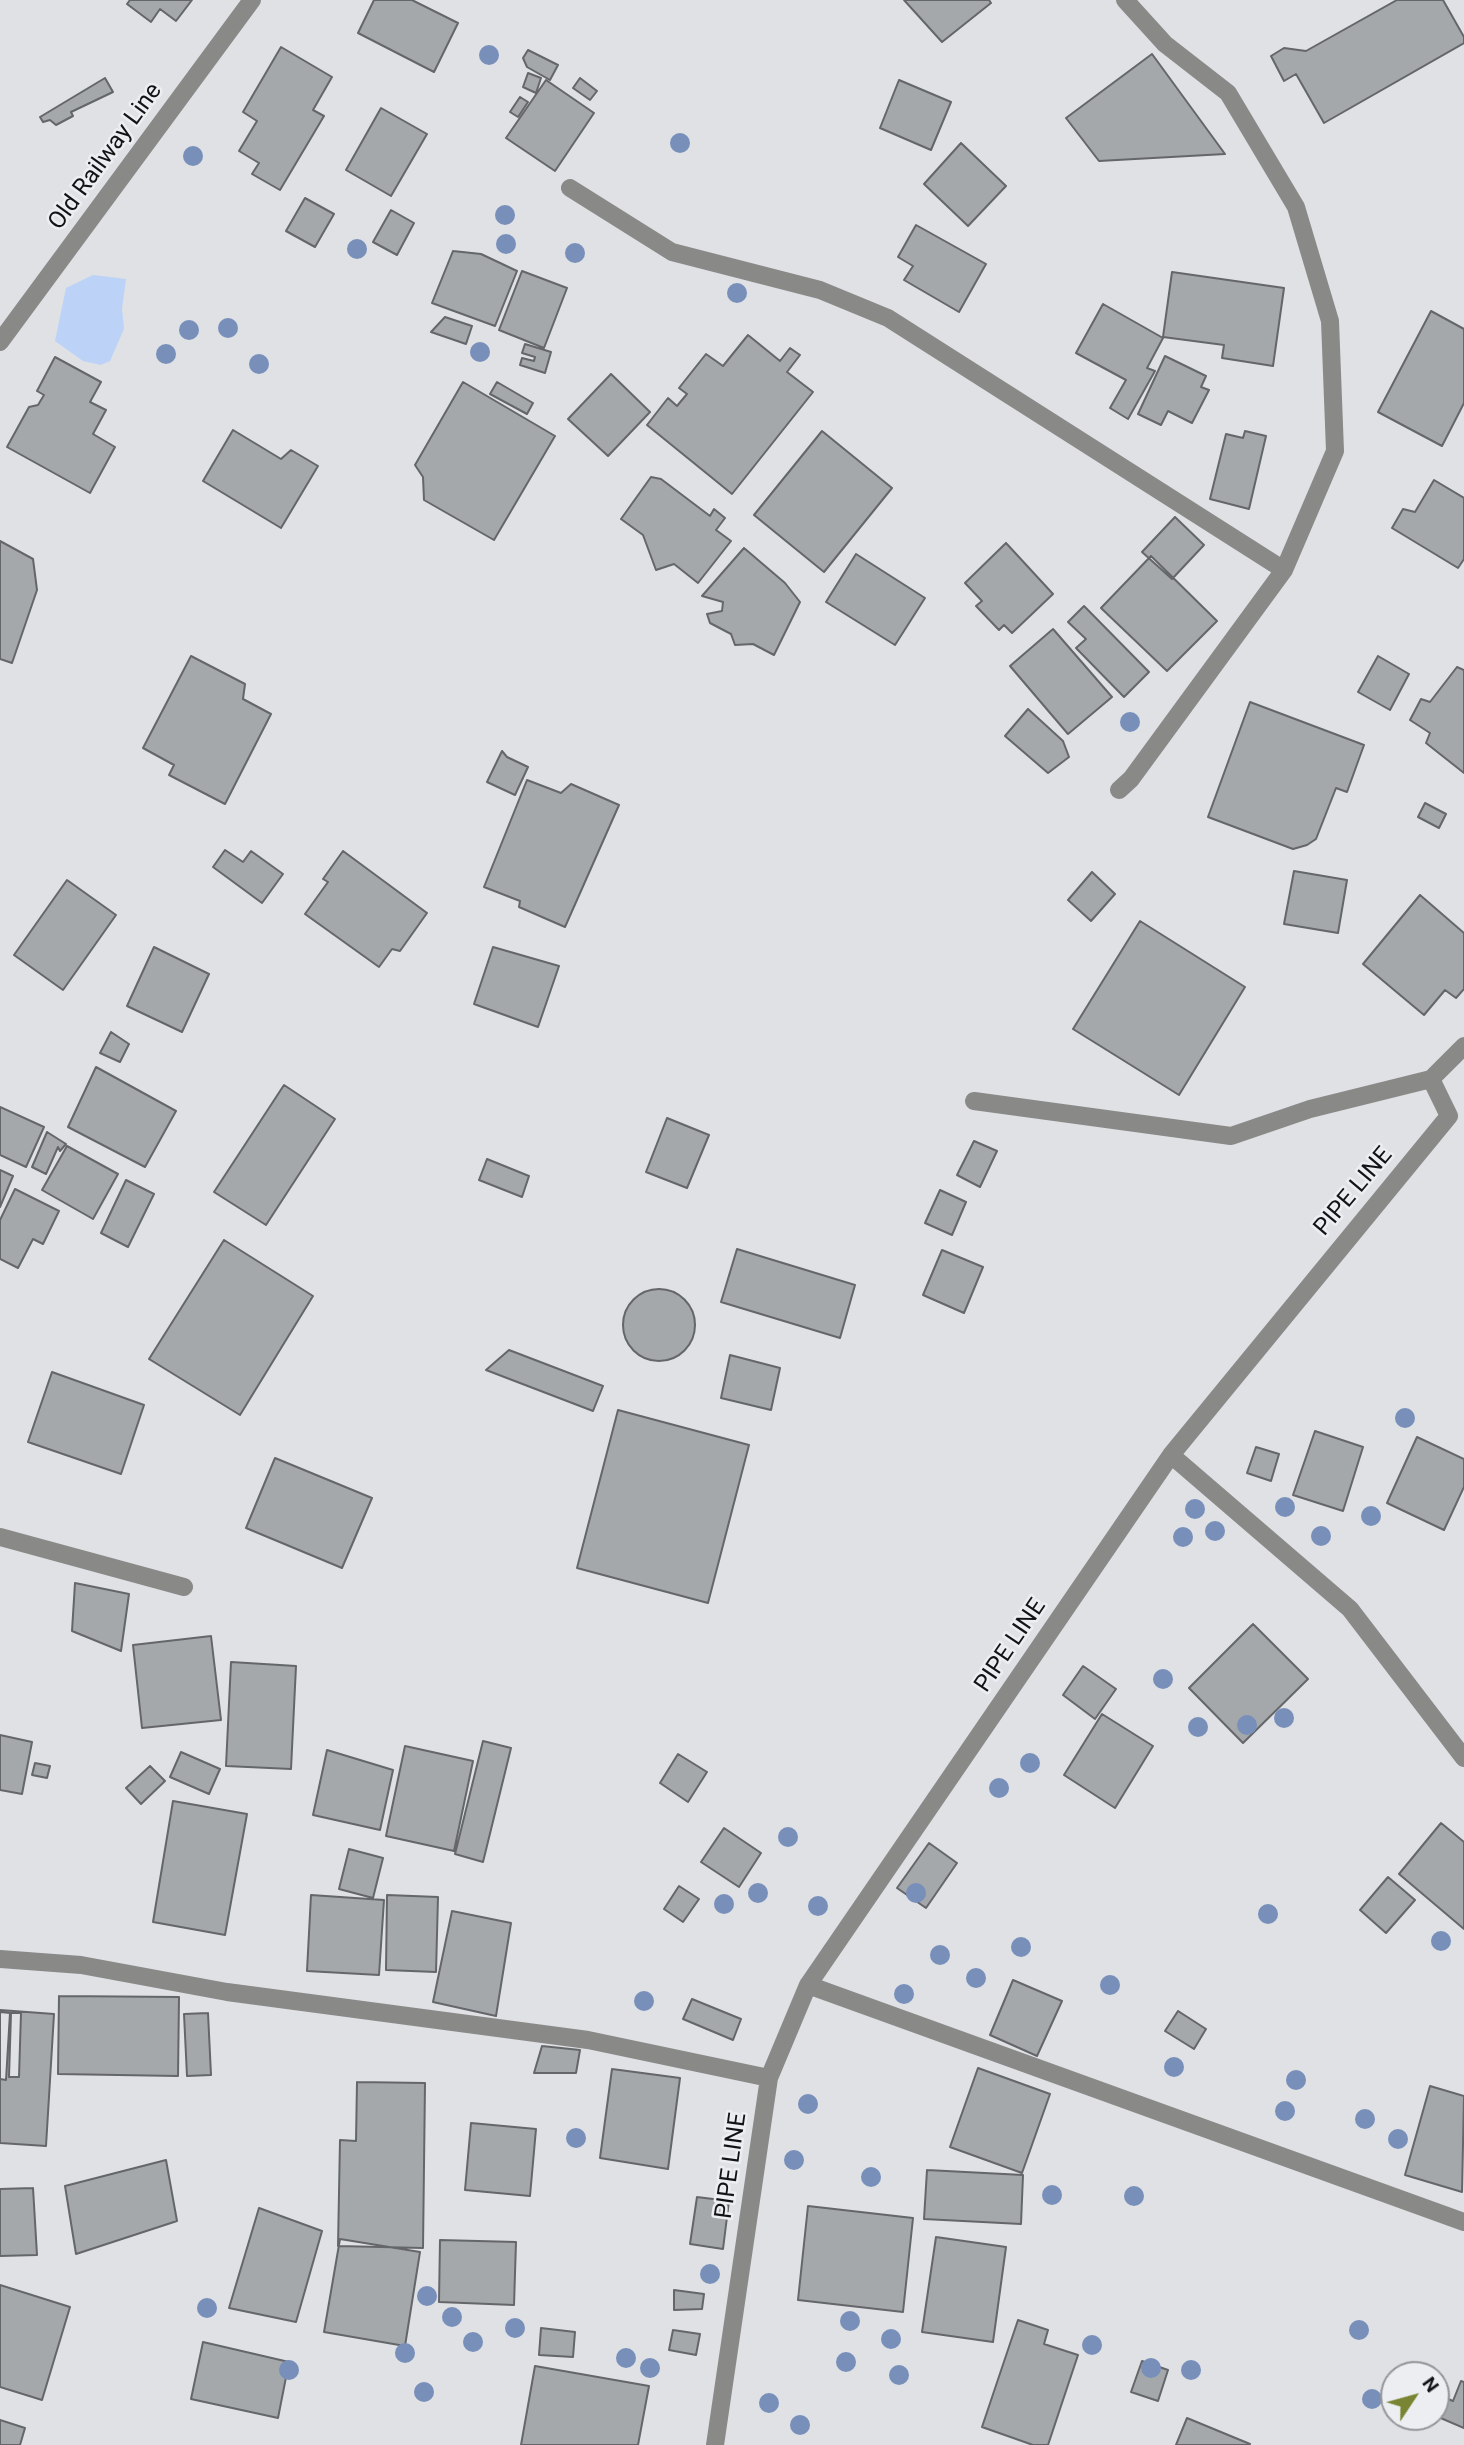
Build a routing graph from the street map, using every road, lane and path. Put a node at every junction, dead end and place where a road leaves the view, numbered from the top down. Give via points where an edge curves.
1 (252, 0) edge
2 (1125, 0) edge
3 (570, 188) dead end
4 (0, 342) edge
5 (1284, 570) junction
6 (1119, 790) dead end
7 (1464, 1046) edge
8 (1430, 1079) junction
9 (974, 1101) dead end
10 (1456, 1112) edge
11 (1171, 1455) junction
12 (0, 1537) edge
13 (184, 1587) dead end
14 (1464, 1758) edge
15 (0, 1959) edge
16 (808, 1986) junction
17 (769, 2078) junction
18 (1464, 2222) edge
19 (715, 2445) edge

1 - 4 street, Old Railway Line
2 - 5 street via 1165,44 1228,93 1296,207 1330,321 1335,451
3 - 5 street via 673,252 820,290 888,318
5 - 6 street
7 - 8 street
8 - 9 street via 1310,1109 1231,1136
8 - 10 street, PIPE LINE
10 - 11 street, PIPE LINE
11 - 14 street via 1350,1609
11 - 16 street, PIPE LINE
12 - 13 street
15 - 17 street via 81,1965 227,1992 588,2040
16 - 17 street, PIPE LINE
16 - 18 street
17 - 19 street, PIPE LINE

